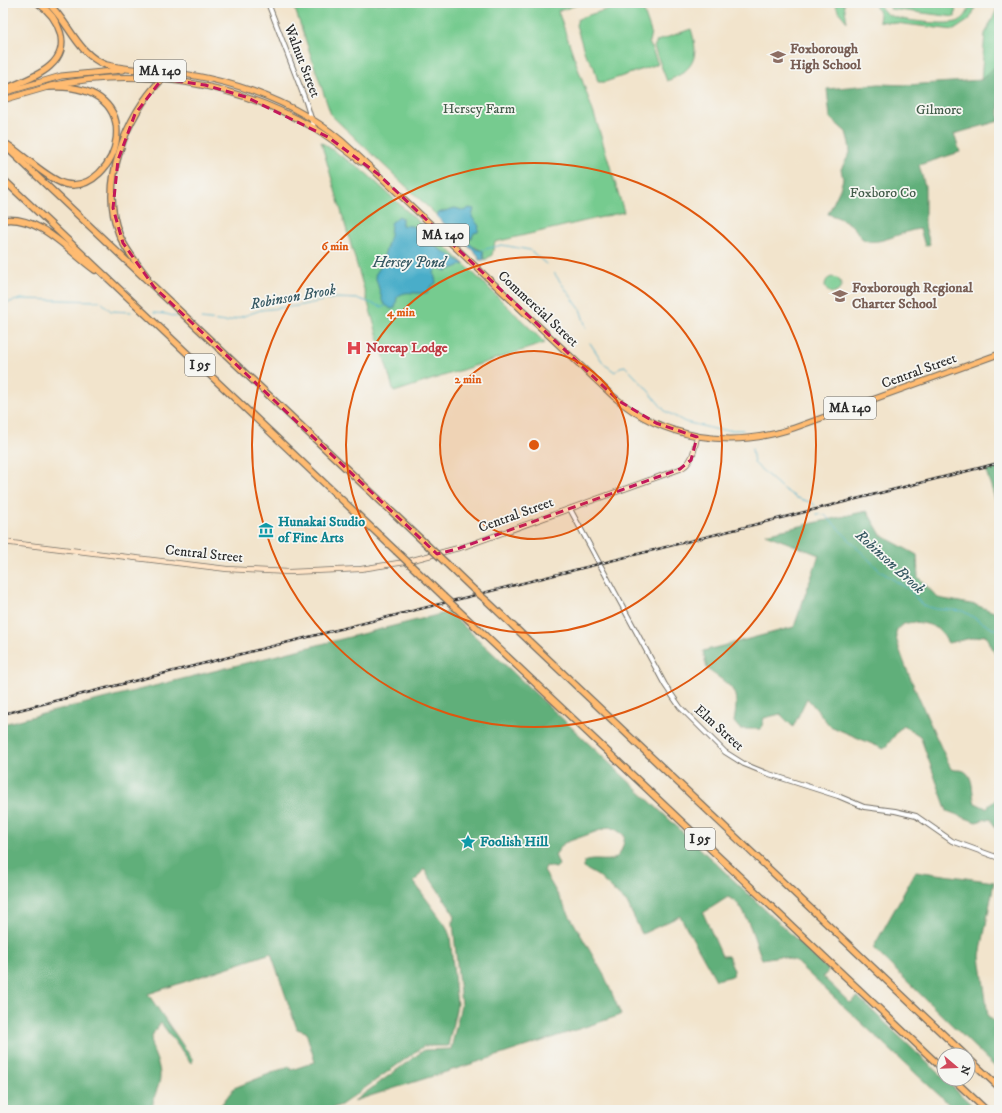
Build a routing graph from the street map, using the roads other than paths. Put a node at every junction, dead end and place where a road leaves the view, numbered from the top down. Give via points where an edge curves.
1 (38, 3) edge
2 (48, 3) edge
3 (268, 3) edge
4 (140, 70) junction
5 (162, 79) junction
6 (48, 86) junction
7 (3, 91) edge
8 (3, 100) edge
9 (310, 118) junction
10 (314, 128) junction
11 (3, 143) edge
12 (378, 174) junction
13 (3, 179) edge
14 (3, 220) edge
15 (111, 282) junction
16 (154, 287) junction
17 (999, 354) edge
18 (697, 436) junction
19 (570, 509) junction
20 (3, 542) edge
21 (999, 858) edge
22 (957, 1047) edge
23 (936, 1062) edge
24 (976, 1065) edge
25 (962, 1087) edge
26 (999, 1087) edge
27 (986, 1110) edge

1 - 7 highway via 52,15 60,29 60,51 48,68
2 - 4 highway via 60,16 80,47 92,57 109,66
3 - 9 street, Walnut Street
4 - 7 main road, Commercial Street / MA 140 via 75,74
4 - 9 main road, Commercial Street / MA 140 via 183,74 226,83 273,100
5 - 6 main road, Commercial Street / MA 140 via 105,78
5 - 10 main road, Commercial Street / MA 140 via 198,84 232,93
5 - 16 highway via 141,104 127,131 118,160 113,192 114,216 119,236
6 - 8 main road, Commercial Street / MA 140
6 - 11 highway via 70,86 86,90 102,99 111,110 117,124 117,138 104,168 86,182 64,184
9 - 10 street, Walnut Street
9 - 12 main road, Commercial Street / MA 140 via 346,144
10 - 12 main road, Commercial Street / MA 140
11 - 16 highway, I 95
12 - 18 main road, Commercial Street / MA 140 via 619,401 656,423
13 - 15 highway, I 95
14 - 15 highway via 20,220 39,227
15 - 23 highway, I 95, bridge
16 - 22 highway, I 95, bridge
17 - 18 main road, Central Street / MA 140 via 776,434 732,440
18 - 19 main road, Central Street via 691,460 684,468
19 - 20 main road, Central Street via 434,555 383,566 330,571 227,569
19 - 21 street, Elm Street via 665,685 680,707 725,752 757,770 864,807 916,816 952,841
24 - 26 highway
25 - 27 highway

